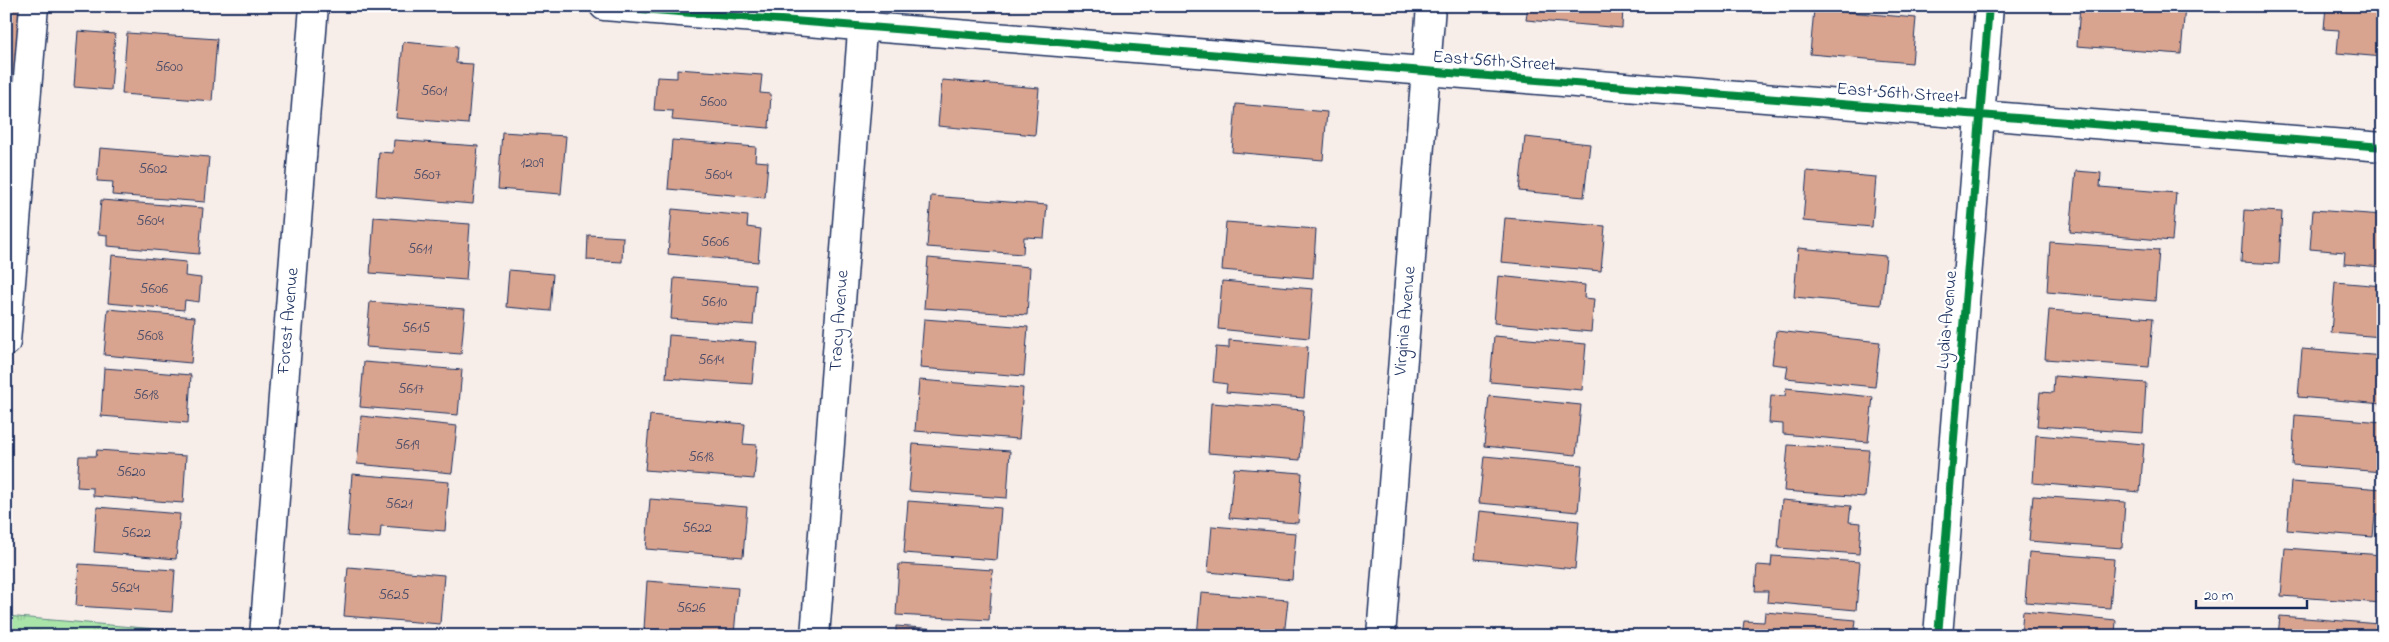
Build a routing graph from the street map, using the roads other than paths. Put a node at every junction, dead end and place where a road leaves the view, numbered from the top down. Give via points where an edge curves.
1 (34, 6) edge
2 (314, 6) edge
3 (604, 6) edge
4 (1432, 6) edge
5 (1989, 6) edge
6 (863, 16) edge
7 (1426, 72) junction
8 (1980, 116) junction
9 (2383, 147) edge
10 (6, 342) edge
11 (264, 636) edge
12 (815, 636) edge
13 (1381, 636) edge
14 (1938, 636) edge

1 - 10 street
2 - 11 street, Forest Avenue
3 - 6 street, East 56th Street
4 - 7 street, Virginia Avenue
5 - 8 street, Lydia Avenue
6 - 7 street, East 56th Street
6 - 12 street, Tracy Avenue
7 - 8 street, East 56th Street
7 - 13 street, Virginia Avenue
8 - 9 street, East 56th Street
8 - 14 street, Lydia Avenue

